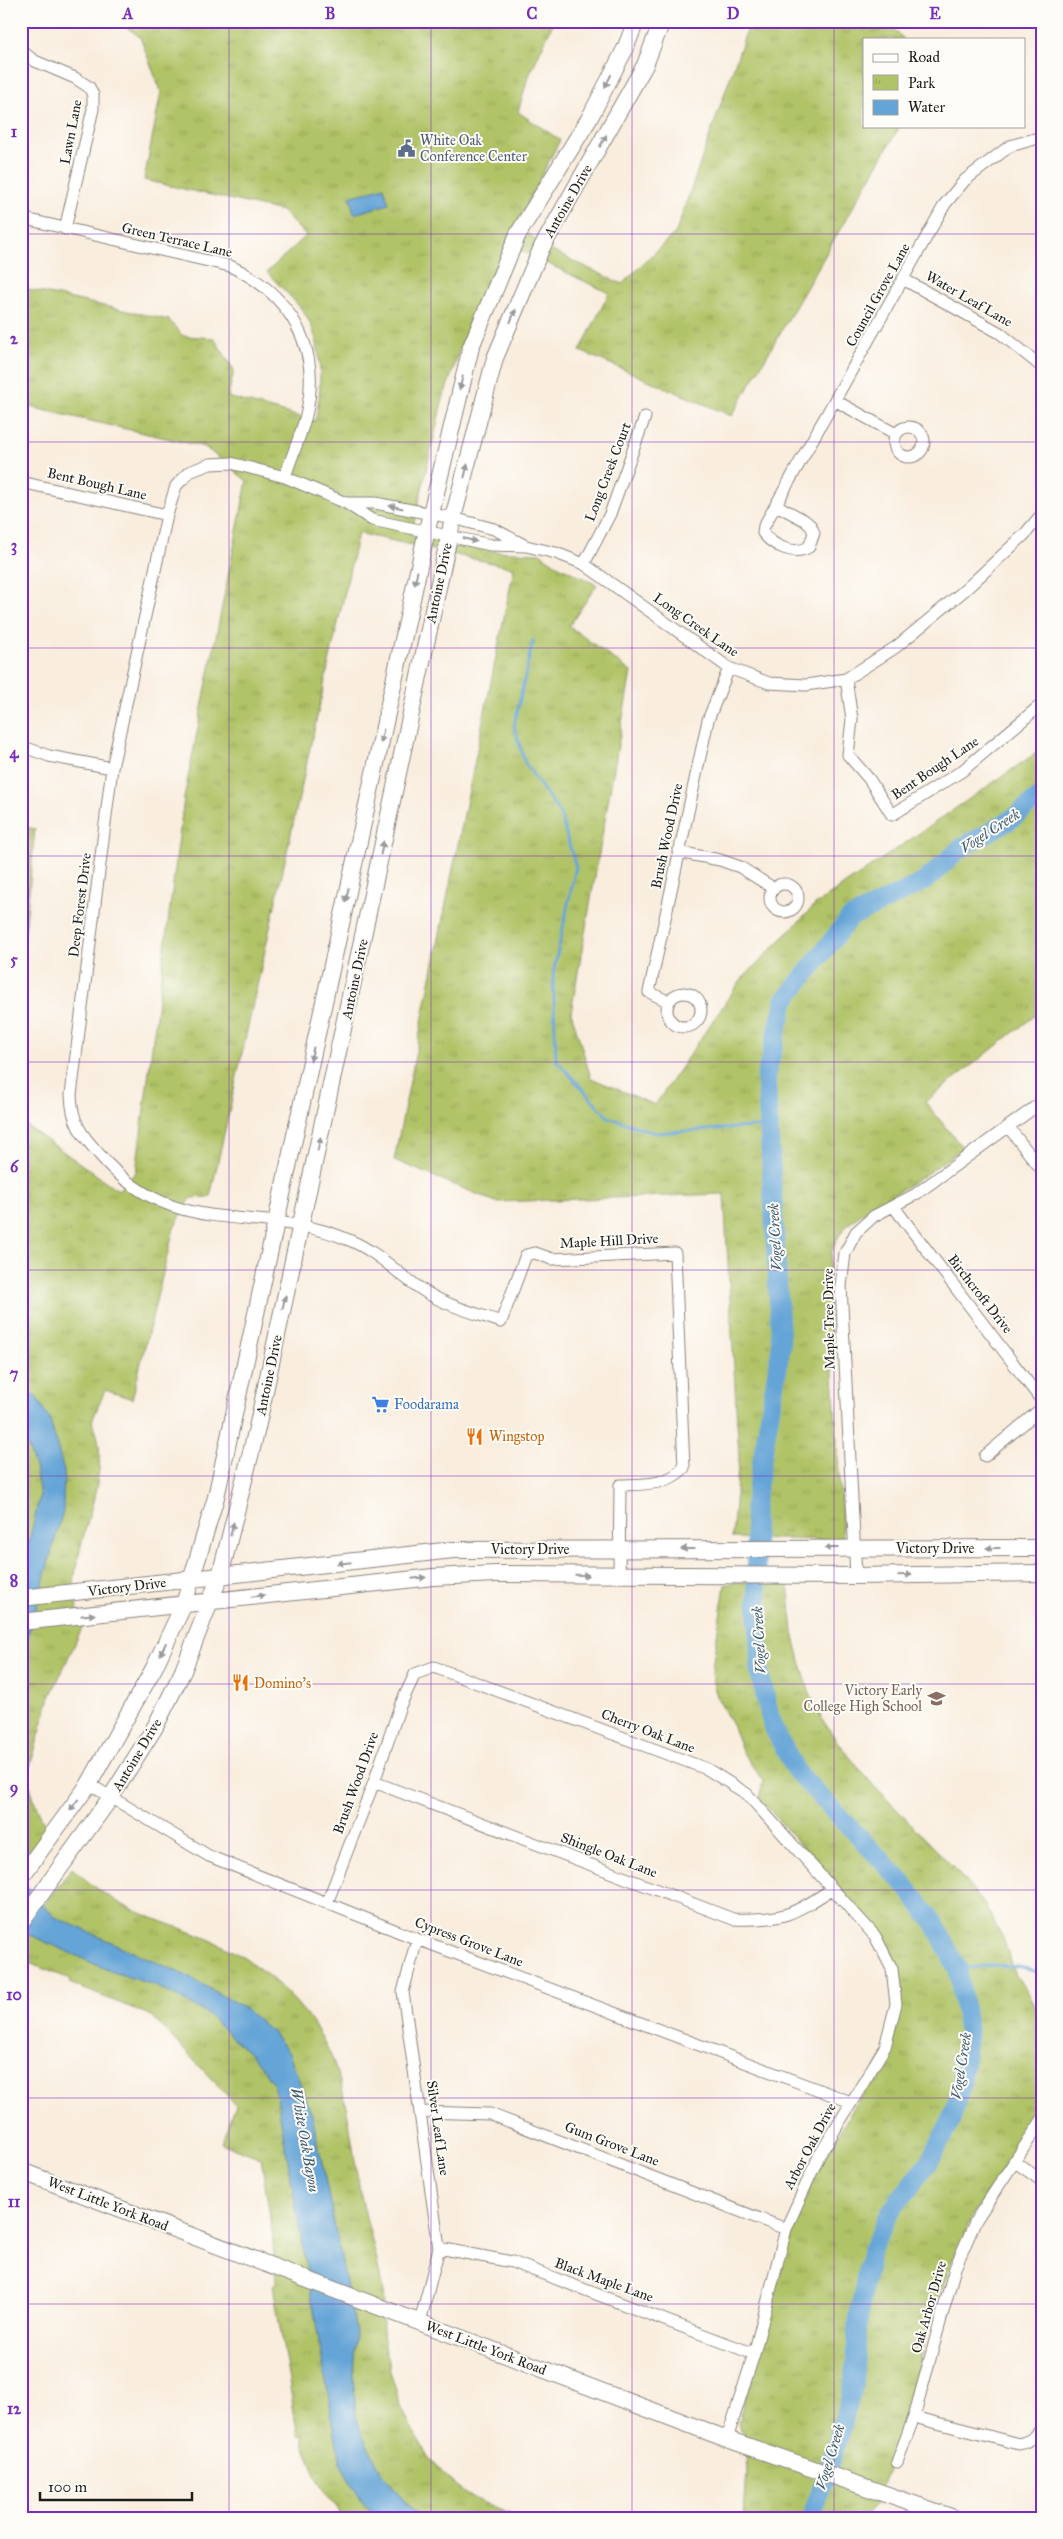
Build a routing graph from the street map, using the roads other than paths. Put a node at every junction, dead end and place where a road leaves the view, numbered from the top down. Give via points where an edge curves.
1 (636, 21) edge
2 (662, 21) edge
3 (625, 48) junction
4 (21, 51) edge
5 (645, 65) junction
6 (1042, 137) edge
7 (21, 218) edge
8 (65, 229) junction
9 (518, 234) junction
10 (542, 247) junction
11 (903, 279) junction
12 (471, 347) junction
13 (495, 358) junction
14 (1042, 367) edge
15 (836, 401) junction
16 (645, 417) dead end
17 (896, 434) dead end
18 (219, 463) joint
19 (285, 476) junction
20 (21, 482) edge
21 (346, 503) junction
22 (776, 505) junction
23 (430, 514) junction
24 (1042, 514) edge
25 (167, 515) junction
26 (454, 518) junction
27 (426, 530) junction
28 (450, 535) junction
29 (526, 546) junction
30 (584, 564) junction
31 (729, 668) junction
32 (395, 672) junction
33 (419, 677) junction
34 (846, 678) junction
35 (1042, 704) edge
36 (21, 746) edge
37 (112, 768) junction
38 (363, 821) junction
39 (387, 826) junction
40 (678, 852) junction
41 (773, 888) dead end
42 (668, 1002) dead end
43 (319, 1021) junction
44 (345, 1027) junction
45 (1042, 1102) edge
46 (1009, 1128) junction
47 (1042, 1170) edge
48 (894, 1206) junction
49 (274, 1223) junction
50 (301, 1226) junction
51 (244, 1366) junction
52 (270, 1367) junction
53 (1042, 1401) edge
54 (1042, 1408) edge
55 (985, 1456) dead end
56 (856, 1548) junction
57 (1042, 1548) edge
58 (620, 1549) junction
59 (370, 1560) junction
60 (1042, 1572) edge
61 (220, 1576) junction
62 (620, 1576) junction
63 (856, 1576) junction
64 (191, 1579) junction
65 (376, 1583) junction
66 (21, 1598) edge
67 (209, 1602) junction
68 (184, 1604) junction
69 (21, 1622) edge
70 (415, 1674) joint
71 (374, 1782) junction
72 (88, 1784) junction
73 (111, 1797) junction
74 (21, 1877) edge
75 (832, 1889) junction
76 (327, 1903) junction
77 (21, 1922) edge
78 (418, 1938) junction
79 (850, 2102) junction
80 (422, 2112) junction
81 (1042, 2120) edge
82 (1014, 2161) junction
83 (21, 2171) edge
84 (1042, 2181) edge
85 (786, 2229) junction
86 (439, 2248) junction
87 (420, 2322) junction
88 (754, 2354) junction
89 (914, 2417) junction
90 (1042, 2426) edge
91 (727, 2439) junction
92 (897, 2462) dead end
93 (954, 2518) edge

1 - 3 main road, Antoine Drive
2 - 5 main road, Antoine Drive
3 - 5 main road
3 -> 9 main road, Antoine Drive via 589,119
4 - 8 street, Lawn Lane via 35,61 75,78 89,87 93,95 93,109
10 -> 5 main road, Antoine Drive
6 - 11 street, Council Grove Lane via 1010,146 965,180 945,204
7 - 8 street, Green Terrace Lane
8 - 19 street, Green Terrace Lane via 230,266 266,287 286,308 307,351 310,371 307,410
9 - 10 main road
9 - 12 main road, Antoine Drive
13 -> 10 main road, Antoine Drive
11 - 14 street, Water Leaf Lane via 1000,333
11 - 15 street, Council Grove Lane
12 - 13 main road
12 -> 23 main road, Antoine Drive
26 -> 13 main road, Antoine Drive
15 - 17 street
15 - 22 street, Council Grove Lane
16 - 30 street, Long Creek Court via 610,514
18 - 19 street, Long Creek Lane
18 - 25 street, Deep Forest Drive via 197,467 181,479
19 - 21 street, Long Creek Lane
20 - 25 street, Bent Bough Lane
23 -> 21 street, Long Creek Lane via 375,503
21 - 27 street, Long Creek Lane via 372,520
22 - 22 street, Council Grove Lane via 763,533 786,549 796,551 809,547 814,533 811,526
23 - 26 street, Long Creek Lane
23 - 27 main road, Antoine Drive
24 - 34 street, Long Creek Lane via 966,589 896,647
25 - 37 street, Deep Forest Drive
26 - 28 main road, Antoine Drive
26 - 29 street, Long Creek Lane via 494,529
27 - 28 street, Long Creek Lane
27 -> 32 main road, Antoine Drive
28 -> 29 street, Long Creek Lane via 491,545
28 - 33 main road, Antoine Drive
29 - 30 street, Long Creek Lane
30 - 31 street, Long Creek Lane
31 - 34 street, Long Creek Lane via 769,682 806,684
31 - 40 street, Brush Wood Drive via 708,720
32 - 33 main road
32 -> 38 main road, Antoine Drive
33 - 39 main road, Antoine Drive
34 - 35 street, Bent Bough Lane via 852,718 848,755 869,779 892,815 962,771
36 - 37 street via 49,756
37 - 49 street, Deep Forest Drive via 71,1095 72,1115 91,1145 116,1174 135,1189 164,1203 206,1216
38 - 39 main road
38 -> 43 main road, Antoine Drive
44 -> 39 main road, Antoine Drive
40 - 41 street via 720,860
40 - 42 street, Brush Wood Drive via 649,992
43 - 44 main road
43 -> 49 main road, Antoine Drive
50 -> 44 main road, Antoine Drive
45 - 46 street, Maple Tree Drive
46 - 47 street
46 - 48 street, Maple Tree Drive
48 - 53 street, Birchcroft Drive
48 - 56 street, Maple Tree Drive via 874,1216 856,1232 842,1267
49 - 50 street, Deep Forest Drive
49 - 51 main road, Antoine Drive
52 -> 50 main road, Antoine Drive
50 - 58 street, Maple Hill Drive via 350,1240 425,1292 451,1305 501,1322 526,1256 535,1253 552,1259 675,1253 684,1468 675,1477 657,1483 620,1485
51 - 52 main road
51 - 64 main road, Antoine Drive via 216,1497
61 -> 52 main road, Antoine Drive
54 - 55 street
57 -> 56 main road, Victory Drive
56 -> 58 main road, Victory Drive
56 - 63 street, Maple Tree Drive
58 - 59 main road, Victory Drive via 496,1548
58 - 62 street, Maple Hill Drive
59 -> 61 main road, Victory Drive
59 - 65 main road
63 -> 60 main road, Victory Drive
61 - 64 main road, Victory Drive
61 - 67 main road, Antoine Drive
62 - 63 main road, Victory Drive
65 -> 62 main road, Victory Drive via 496,1574
64 - 66 main road, Victory Drive
64 - 68 main road, Antoine Drive
67 -> 65 main road, Victory Drive
67 - 68 main road, Victory Drive
67 - 73 main road, Antoine Drive via 183,1671 157,1722
69 -> 68 main road, Victory Drive
68 -> 72 main road, Antoine Drive via 154,1668
70 - 71 street, Brush Wood Drive via 400,1706
70 - 75 street, Cherry Oak Lane via 434,1667 707,1769 747,1794
71 - 75 street, Shingle Oak Lane via 733,1919 765,1920 796,1912
71 - 76 street, Brush Wood Drive
72 - 73 street, Cypress Grove Lane
72 -> 74 main road, Antoine Drive
73 - 76 street, Cypress Grove Lane via 209,1856
73 - 77 main road, Antoine Drive
75 - 79 street, Arbor Oak Drive via 874,1936 892,1969 896,2004 885,2047
76 - 78 street, Cypress Grove Lane
78 - 79 street, Cypress Grove Lane
78 - 80 street, Silver Leaf Lane via 403,1992
79 - 85 street, Arbor Oak Drive via 819,2156
80 - 85 street, Gum Grove Lane via 490,2114
80 - 86 street, Silver Leaf Lane
81 - 82 street, Oak Arbor Drive
82 - 84 street
82 - 89 street, Oak Arbor Drive via 976,2220 955,2268
83 - 87 main road, West Little York Road
85 - 88 street, Arbor Oak Drive
86 - 87 street, Silver Leaf Lane
86 - 88 street, Black Maple Lane via 512,2262
87 - 91 main road, West Little York Road
88 - 91 street, Arbor Oak Drive
89 - 90 street via 1019,2444 1030,2441
89 - 92 street, Oak Arbor Drive
91 - 93 main road, West Little York Road

